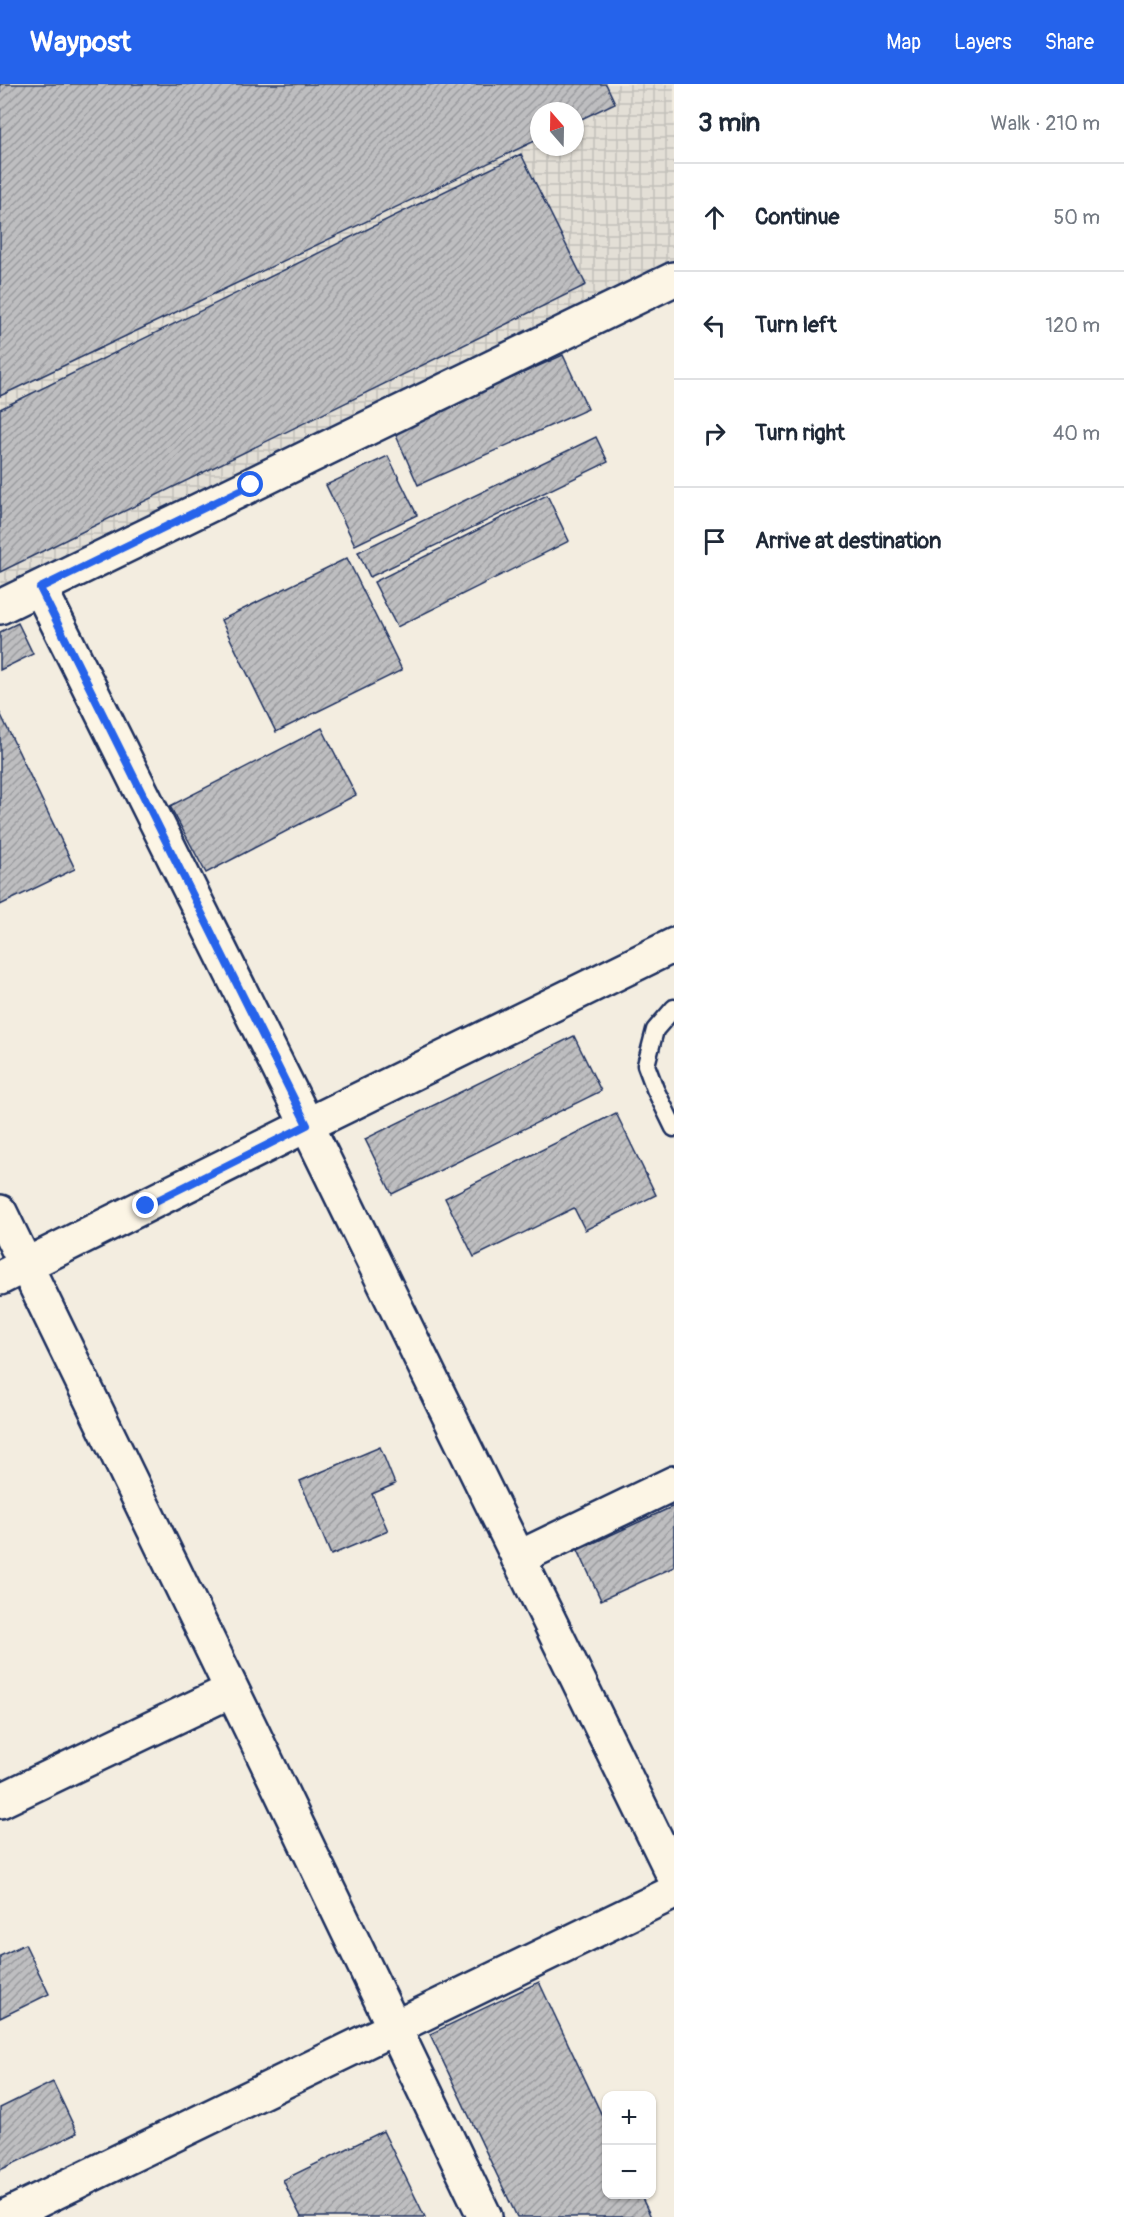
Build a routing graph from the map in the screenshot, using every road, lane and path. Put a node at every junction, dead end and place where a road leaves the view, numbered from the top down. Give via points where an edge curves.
1 (674, 279) edge
2 (40, 588) junction
3 (0, 607) edge
4 (674, 945) edge
5 (674, 1008) edge
6 (307, 1125) junction
7 (674, 1128) edge
8 (0, 1212) edge
9 (13, 1272) edge
10 (674, 1484) edge
11 (518, 1558) junction
12 (232, 1690) junction
13 (0, 1801) edge
14 (674, 1876) edge
15 (674, 1892) edge
16 (395, 2029) junction
17 (4, 2217) edge
18 (485, 2217) edge

1 - 2 street
2 - 3 street
2 - 6 street
4 - 6 street
5 - 7 lane via 655,1030 646,1065
6 - 9 street
6 - 11 street
8 - 9 street
9 - 12 street
10 - 11 street
11 - 14 street
12 - 13 street
12 - 16 street
15 - 16 street
16 - 17 street
16 - 18 street

